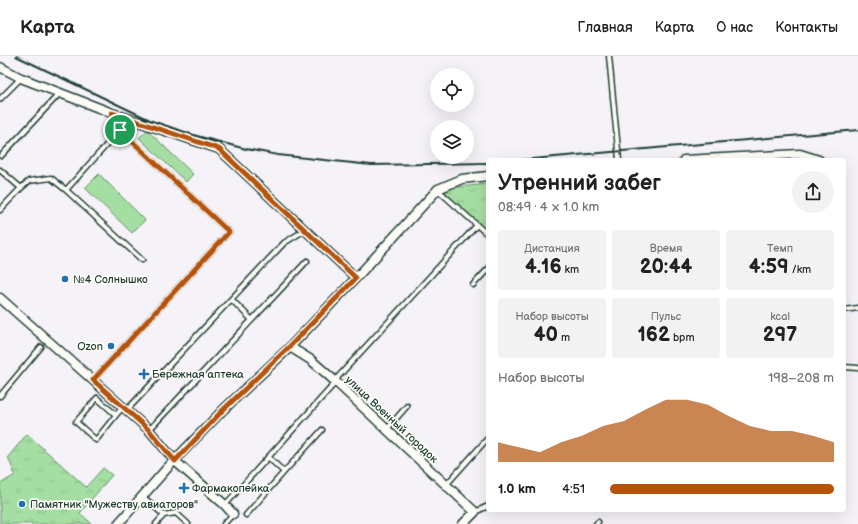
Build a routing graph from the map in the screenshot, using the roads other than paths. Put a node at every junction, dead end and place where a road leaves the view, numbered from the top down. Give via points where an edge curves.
1 (610, 56) edge
2 (0, 67) edge
3 (21, 78) junction
4 (60, 93) junction
5 (0, 99) edge
6 (112, 113) junction
7 (120, 130) junction
8 (1, 156) dead end
9 (619, 158) edge
10 (723, 158) edge
11 (813, 158) edge
12 (0, 170) edge
13 (486, 176) edge
14 (21, 188) junction
15 (438, 189) junction
16 (66, 190) junction
17 (0, 210) edge
18 (477, 225) junction
19 (305, 230) junction
20 (486, 233) edge
21 (142, 260) dead end
22 (307, 261) dead end
23 (486, 271) edge
24 (356, 278) junction
25 (473, 285) dead end
26 (0, 298) edge
27 (232, 300) junction
28 (858, 308) edge
29 (846, 310) edge
30 (252, 320) junction
31 (290, 346) junction
32 (41, 347) dead end
33 (846, 367) edge
34 (858, 368) edge
35 (93, 380) junction
36 (336, 382) junction
37 (0, 396) edge
38 (407, 406) dead end
39 (125, 408) junction
40 (116, 415) junction
41 (386, 429) junction
42 (149, 430) junction
43 (322, 430) dead end
44 (486, 440) edge
45 (268, 457) junction
46 (175, 461) junction
47 (284, 472) junction
48 (446, 485) junction
49 (142, 496) junction
50 (226, 505) junction
51 (486, 507) edge
52 (475, 512) junction
53 (233, 514) joint
54 (164, 515) junction
55 (246, 515) dead end
56 (118, 524) edge
57 (156, 524) edge
58 (188, 524) edge
59 (224, 524) edge
60 (463, 524) edge

1 - 9 lane
2 - 3 street
3 - 4 street
3 - 5 lane
4 - 6 street
4 - 8 lane
6 - 7 lane
6 - 19 street via 219,149
7 - 16 lane
7 - 35 lane via 229,232
10 - 11 street via 800,154
12 - 14 lane
13 - 15 street via 462,179
14 - 16 lane via 29,181 51,178
14 - 17 lane
15 - 18 lane
15 - 24 street
16 - 21 lane
18 - 20 lane
18 - 36 lane
19 - 24 street
19 - 27 lane via 284,243
22 - 30 lane
23 - 25 lane
24 - 31 street
26 - 35 street
27 - 30 lane
27 - 39 lane
28 - 29 lane
30 - 42 lane
31 - 36 street, улица Военный городок
31 - 46 street via 223,410
32 - 37 lane
33 - 34 lane
35 - 39 street
36 - 41 street, улица Военный городок
36 - 45 lane
38 - 41 lane
39 - 40 lane
39 - 42 street
40 - 40 lane via 97,398 76,422 96,440
41 - 48 street, улица Военный городок
42 - 46 street
43 - 47 lane
44 - 48 lane
45 - 47 lane
45 - 50 lane
46 - 49 street
46 - 50 street
47 - 55 lane
48 - 52 street, улица Военный городок
49 - 54 lane
49 - 56 street
50 - 53 street
51 - 52 lane
52 - 60 street
53 - 59 lane
54 - 57 lane
54 - 58 lane via 176,513

